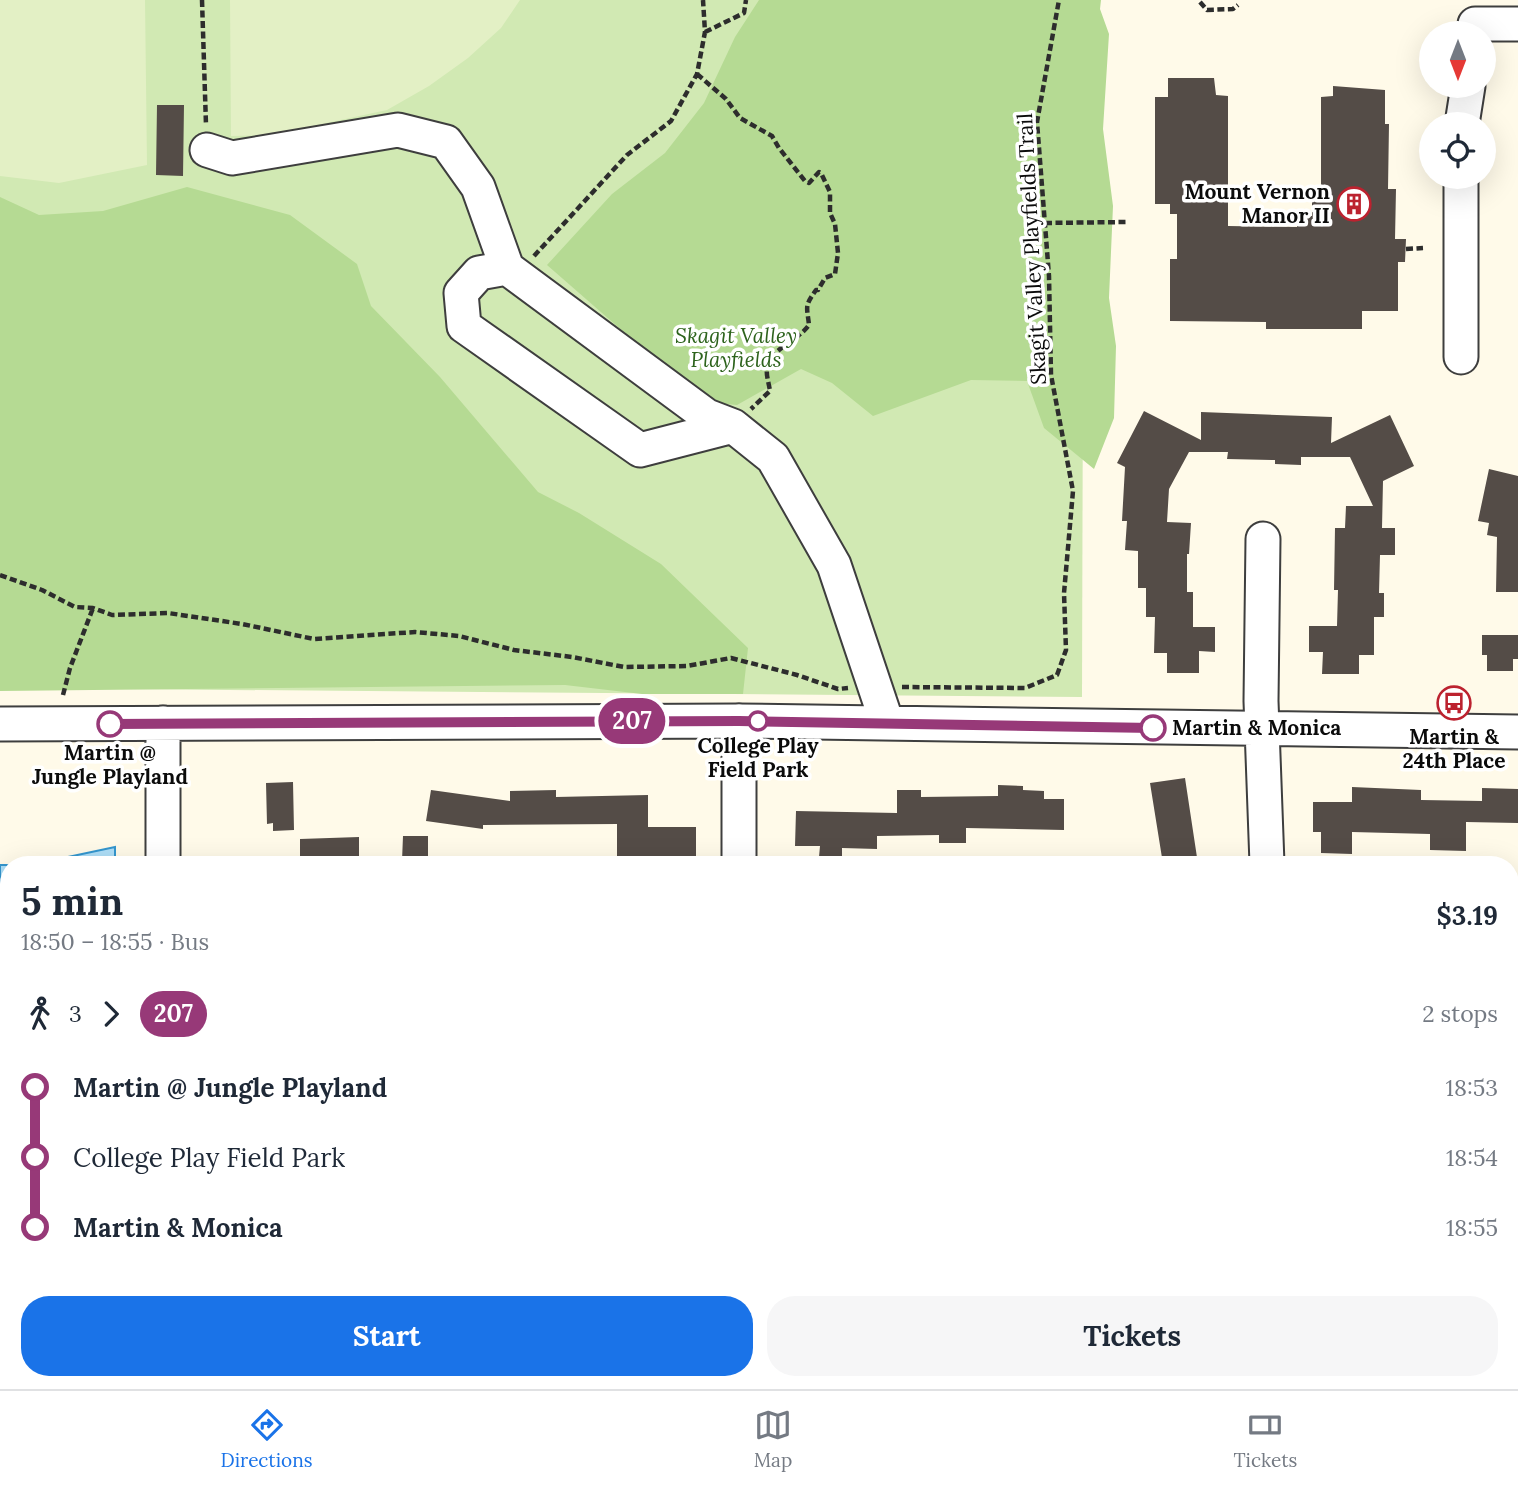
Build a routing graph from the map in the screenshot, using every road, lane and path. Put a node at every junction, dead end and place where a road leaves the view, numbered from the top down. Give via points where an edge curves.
1 (202, 0) edge
2 (703, 0) edge
3 (746, 0) edge
4 (1059, 0) edge
5 (1200, 2) edge
6 (1238, 5) dead end
7 (1518, 24) edge
8 (1496, 26) edge
9 (705, 32) junction
10 (697, 74) junction
11 (207, 150) joint
12 (1461, 189) edge
13 (1127, 222) dead end
14 (1045, 223) junction
15 (1423, 248) dead end
16 (1406, 249) dead end
17 (501, 272) junction
18 (1461, 356) dead end
19 (733, 426) junction
20 (1263, 539) dead end
21 (0, 575) edge
22 (93, 608) junction
23 (876, 685) junction
24 (63, 695) dead end
25 (739, 721) junction
26 (163, 723) junction
27 (887, 723) junction
28 (0, 724) edge
29 (1262, 730) junction
30 (1518, 732) edge
31 (163, 856) edge
32 (739, 856) edge
33 (1267, 856) edge

1 - 11 path
2 - 9 path
3 - 9 path via 744,13
4 - 14 path, Skagit Valley Playfields Trail via 1037,122
5 - 6 path via 1207,10
7 - 8 street
9 - 10 path
10 - 17 path via 671,121 627,155
10 - 19 path via 740,118 772,136 802,177 811,182 821,173 830,192 838,253 835,274 825,278 805,311 808,325 769,362 770,391
11 - 17 street via 233,158 398,130 446,142 478,187
12 - 18 street
13 - 14 path
14 - 23 path, Skagit Valley Playfields Trail via 1051,375 1073,491 1063,593 1066,650 1057,675 1025,688
15 - 16 path
17 - 19 street via 706,416
17 - 19 street via 461,293 464,326 640,450
19 - 23 street via 773,458 834,565
20 - 29 street
21 - 22 path, Skagit Valley Playfields Trail via 75,607
22 - 23 path, Skagit Valley Playfields Trail via 112,615 168,612 314,639 415,632 459,636 514,650 624,667 687,666 731,658 838,689
22 - 24 path
23 - 27 street
25 - 26 street
25 - 27 street
25 - 32 street
26 - 28 street
26 - 31 street
27 - 29 street
29 - 30 street
29 - 33 street

